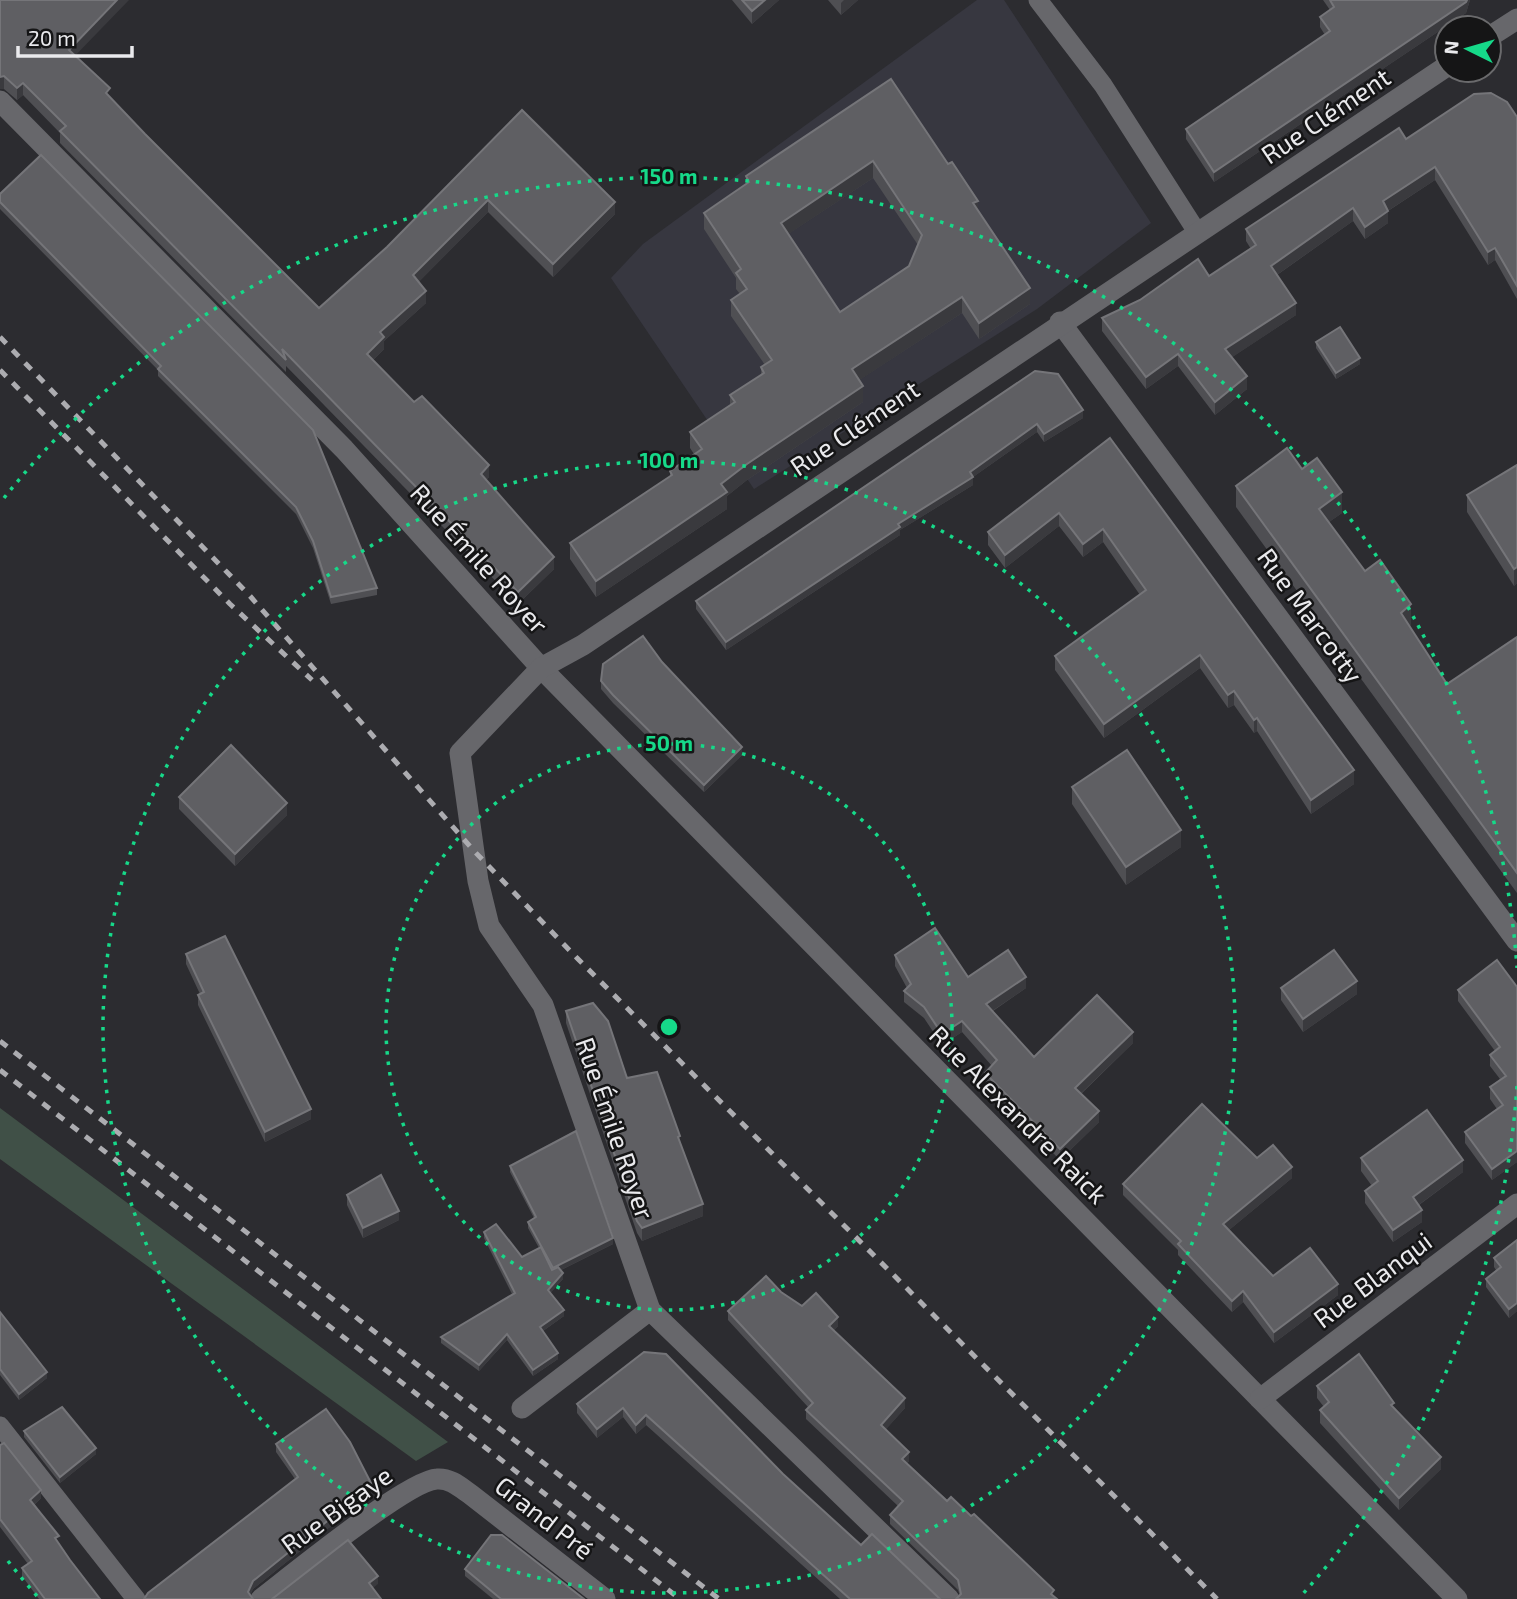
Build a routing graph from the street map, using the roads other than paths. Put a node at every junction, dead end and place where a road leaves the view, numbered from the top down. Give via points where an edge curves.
1 (1038, 0) edge
2 (1433, 76) edge
3 (0, 101) edge
4 (1197, 232) junction
5 (1060, 322) junction
6 (541, 667) junction
7 (1517, 941) edge
8 (1517, 1204) edge
9 (650, 1310) junction
10 (1260, 1399) junction
11 (522, 1408) dead end
12 (0, 1426) edge
13 (449, 1480) joint
14 (136, 1599) edge
15 (261, 1599) edge
16 (605, 1599) edge
17 (949, 1599) edge
18 (1457, 1599) edge

1 - 4 lane via 1103,85
2 - 4 street, Rue Clément
3 - 6 street, Rue Émile Royer via 344,449
4 - 5 street, Rue Clément
5 - 6 street, Rue Clément via 583,645
5 - 7 street, Rue Marcotty
6 - 9 street, Rue Émile Royer via 460,752 478,881 489,926 543,1005
6 - 10 street, Rue Alexandre Raick
8 - 10 street, Rue Blanqui
9 - 11 street
9 - 17 street, Rue Émile Royer
10 - 18 street, Rue Alexandre Raick
12 - 14 lane
13 - 15 street, Rue Bigaye via 425,1481 407,1491
13 - 16 street, Grand Pré

